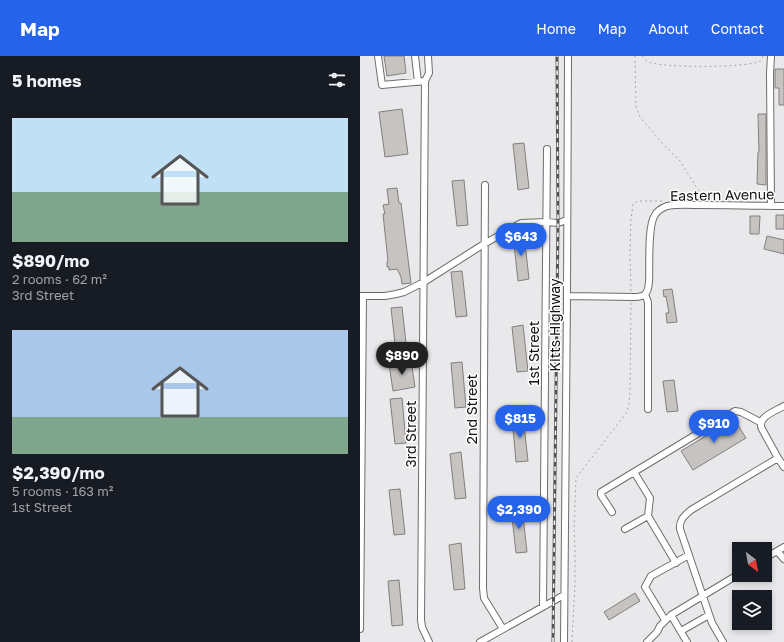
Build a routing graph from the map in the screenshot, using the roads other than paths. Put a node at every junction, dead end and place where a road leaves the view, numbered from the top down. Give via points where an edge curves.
1 (378, 56) edge
2 (415, 56) edge
3 (428, 56) edge
4 (568, 56) edge
5 (771, 56) edge
6 (425, 81) junction
7 (418, 82) junction
8 (547, 149) dead end
9 (485, 185) dead end
10 (771, 206) junction
11 (784, 206) edge
12 (567, 220) junction
13 (547, 222) junction
14 (484, 244) junction
15 (424, 282) junction
16 (645, 295) junction
17 (361, 296) edge
18 (567, 296) junction
19 (784, 406) edge
20 (648, 409) dead end
21 (760, 422) junction
22 (778, 458) junction
23 (784, 467) edge
24 (634, 472) junction
25 (612, 512) dead end
26 (648, 516) junction
27 (625, 529) dead end
28 (784, 547) edge
29 (777, 551) junction
30 (772, 554) edge
31 (689, 555) junction
32 (784, 559) edge
33 (676, 563) junction
34 (732, 578) edge
35 (564, 594) junction
36 (703, 596) junction
37 (543, 606) junction
38 (671, 615) junction
39 (709, 615) junction
40 (665, 620) junction
41 (360, 629) edge
42 (503, 629) junction
43 (681, 631) junction
44 (429, 642) edge
45 (480, 642) edge
46 (564, 642) edge
47 (647, 642) edge
48 (687, 642) edge
49 (723, 642) edge

1 - 7 street via 382,85
2 - 7 street
3 - 6 street, 3rd Street via 429,73
4 - 12 street, Kitts Highway
5 - 10 street
6 - 7 street
6 - 15 street, 3rd Street
8 - 13 street, 1st Street
9 - 14 street, 2nd Street
10 - 11 street, Eastern Avenue
10 - 16 street, Eastern Avenue via 666,206 660,210 651,224 650,282
12 - 13 street via 558,223
12 - 18 street, Kitts Highway
13 - 14 street via 521,223
13 - 37 street, 1st Street
14 - 15 street
14 - 42 street, 2nd Street via 483,588 484,598
15 - 17 street via 396,294
15 - 44 street, 3rd Street via 421,620
16 - 18 street
16 - 20 street via 648,303
17 - 41 street
18 - 35 street, Kitts Highway
19 - 21 street
21 - 22 street
21 - 24 street via 735,411
22 - 23 street
22 - 31 street via 686,514 680,523 680,529
24 - 25 street via 601,492
24 - 26 street via 650,498
26 - 27 street
26 - 33 street
28 - 29 street
29 - 30 street
29 - 32 street
31 - 33 street
31 - 36 street
33 - 40 street via 651,576 645,587
34 - 36 street
35 - 37 street
35 - 46 street, Kitts Highway
36 - 38 street
36 - 39 street
37 - 42 street
38 - 40 street
38 - 43 street
39 - 43 street
39 - 49 street
40 - 47 street
42 - 45 street
43 - 48 street

